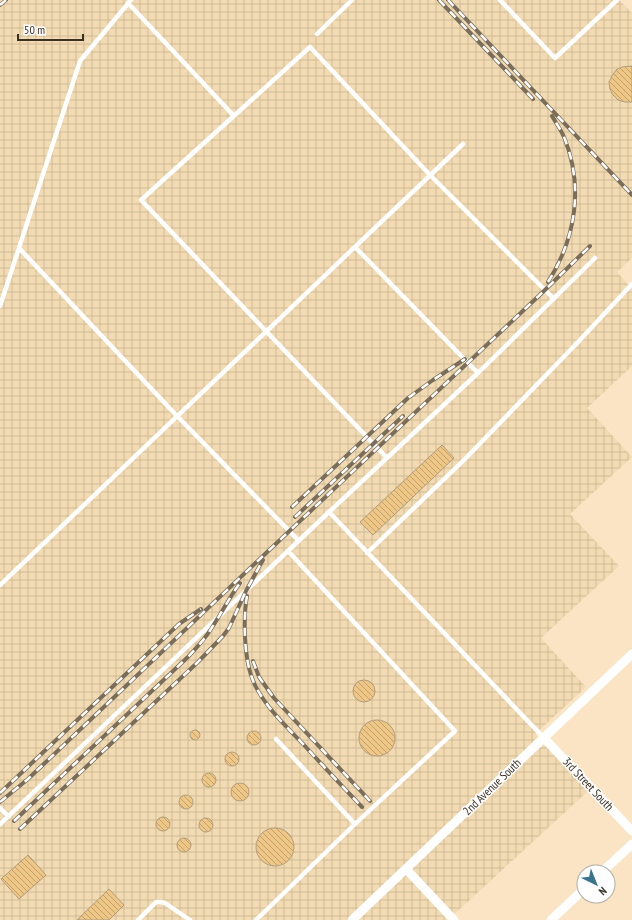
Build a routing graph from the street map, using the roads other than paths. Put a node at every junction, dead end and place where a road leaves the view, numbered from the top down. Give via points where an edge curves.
1 (352, 0) edge
2 (500, 0) edge
3 (617, 0) edge
4 (129, 2) edge
5 (317, 34) dead end
6 (234, 116) junction
7 (463, 144) dead end
8 (430, 175) junction
9 (355, 247) junction
10 (19, 248) junction
11 (595, 258) dead end
12 (632, 284) edge
13 (554, 299) junction
14 (0, 306) edge
15 (266, 331) junction
16 (478, 373) junction
17 (177, 416) junction
18 (387, 458) junction
19 (329, 512) junction
20 (299, 541) junction
21 (288, 551) junction
22 (368, 553) junction
23 (0, 585) edge
24 (632, 654) edge
25 (544, 737) junction
26 (276, 739) dead end
27 (0, 808) edge
28 (8, 816) junction
29 (0, 824) edge
30 (355, 824) junction
31 (632, 831) edge
32 (632, 844) edge
33 (611, 864) edge
34 (406, 869) junction
35 (576, 897) edge
36 (138, 920) edge
37 (190, 920) edge
38 (256, 920) edge
39 (352, 920) edge
40 (454, 920) edge
41 (551, 920) edge

1 - 5 lane
2 - 3 lane via 555,58
4 - 6 lane
4 - 10 lane via 80,61
6 - 8 lane via 310,47
6 - 15 lane via 142,200
7 - 8 lane
8 - 9 lane
8 - 13 lane
9 - 15 lane
9 - 16 lane
10 - 14 lane
10 - 17 lane
11 - 13 lane
12 - 22 lane via 464,460
13 - 16 lane
15 - 17 lane
15 - 18 lane
16 - 18 lane
17 - 20 lane
17 - 23 lane
18 - 19 lane
19 - 20 lane
19 - 22 lane
20 - 21 lane
21 - 28 lane
21 - 30 lane via 455,731
22 - 25 lane
24 - 25 street, 2nd Avenue South
25 - 31 street, 3rd Street South
25 - 34 street, 2nd Avenue South
26 - 30 lane
27 - 28 lane
28 - 29 lane
30 - 38 lane
32 - 33 street
34 - 39 street, 2nd Avenue South
34 - 40 street
35 - 41 street
36 - 37 lane via 156,902 165,903

